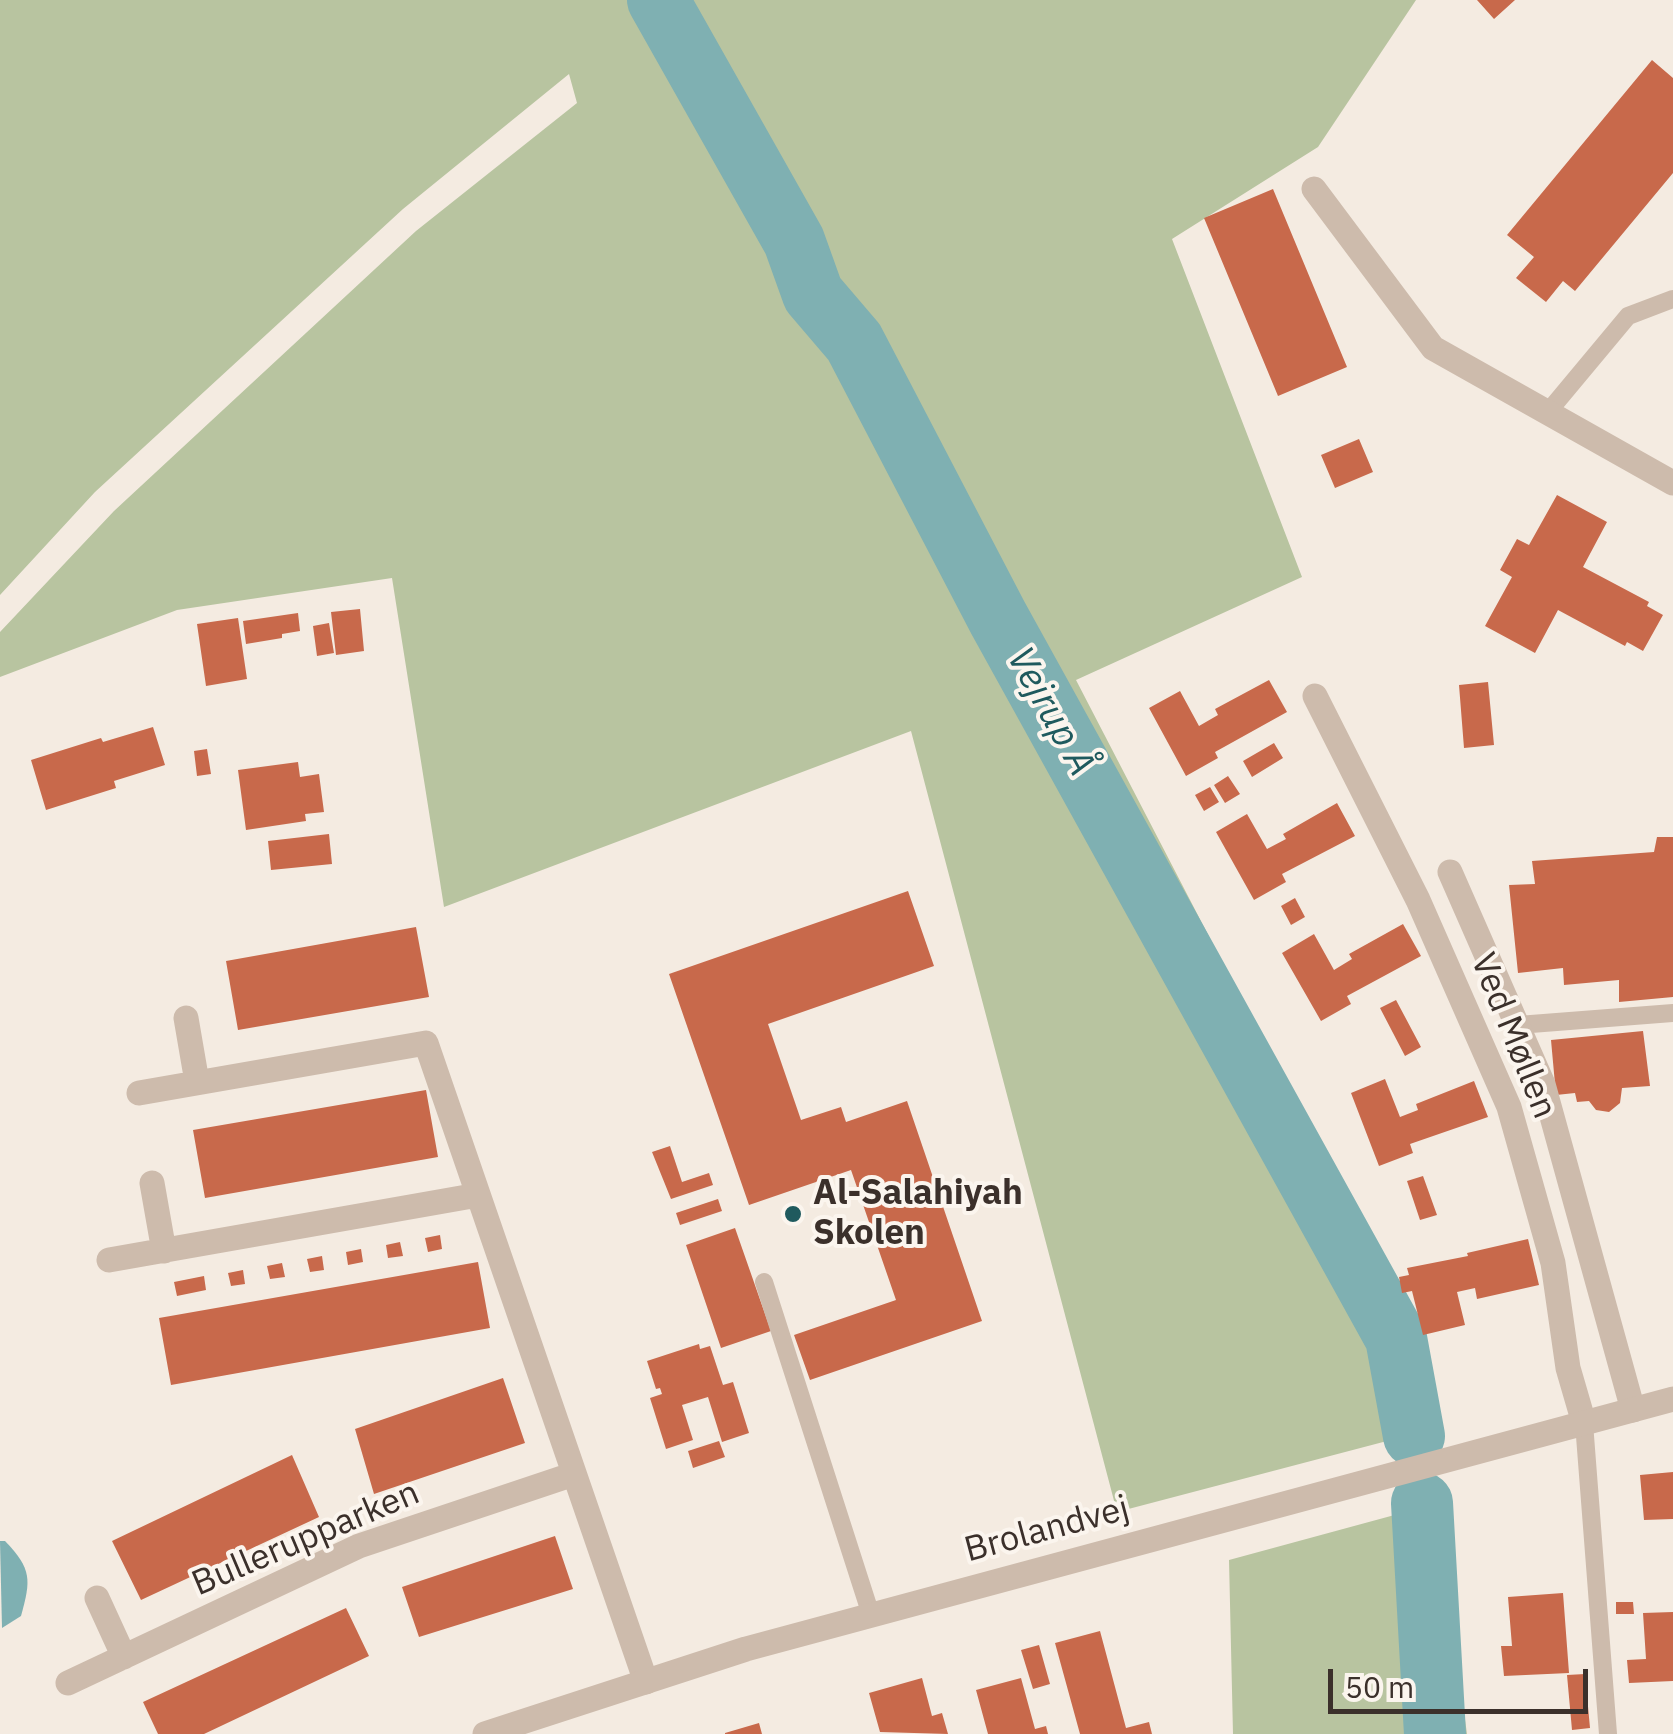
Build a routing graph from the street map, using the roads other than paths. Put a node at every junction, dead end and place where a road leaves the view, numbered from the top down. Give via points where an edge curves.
1 (1314, 189) dead end
2 (1673, 298) edge
3 (1548, 412) junction
4 (1673, 483) edge
5 (1315, 696) dead end
6 (1450, 872) dead end
7 (1673, 1012) edge
8 (186, 1018) dead end
9 (1518, 1025) junction
10 (197, 1082) junction
11 (139, 1093) dead end
12 (152, 1184) dead end
13 (478, 1195) junction
14 (164, 1251) junction
15 (109, 1260) dead end
16 (764, 1282) dead end
17 (1673, 1399) edge
18 (1633, 1410) junction
19 (1584, 1424) junction
20 (574, 1474) junction
21 (97, 1598) dead end
22 (871, 1615) junction
23 (124, 1657) junction
24 (646, 1682) junction
25 (68, 1684) dead end
26 (486, 1734) edge
27 (1608, 1734) edge

1 - 3 street via 1433,348
2 - 3 lane via 1628,316
3 - 4 street
5 - 19 street, Ved Møllen via 1418,900 1509,1107 1553,1263 1568,1368
6 - 9 street
7 - 9 lane
8 - 10 street
9 - 18 street via 1543,1084
10 - 11 street
10 - 13 street via 426,1043
12 - 14 street
13 - 14 street
13 - 20 street
14 - 15 street
16 - 22 lane
17 - 18 street, Brolandvej
18 - 19 street, Brolandvej
19 - 22 street, Brolandvej
19 - 27 lane
20 - 23 street, Bullerupparken via 359,1546
20 - 24 street
21 - 23 street
22 - 24 street, Brolandvej
23 - 25 street, Bullerupparken
24 - 26 street, Brolandvej

